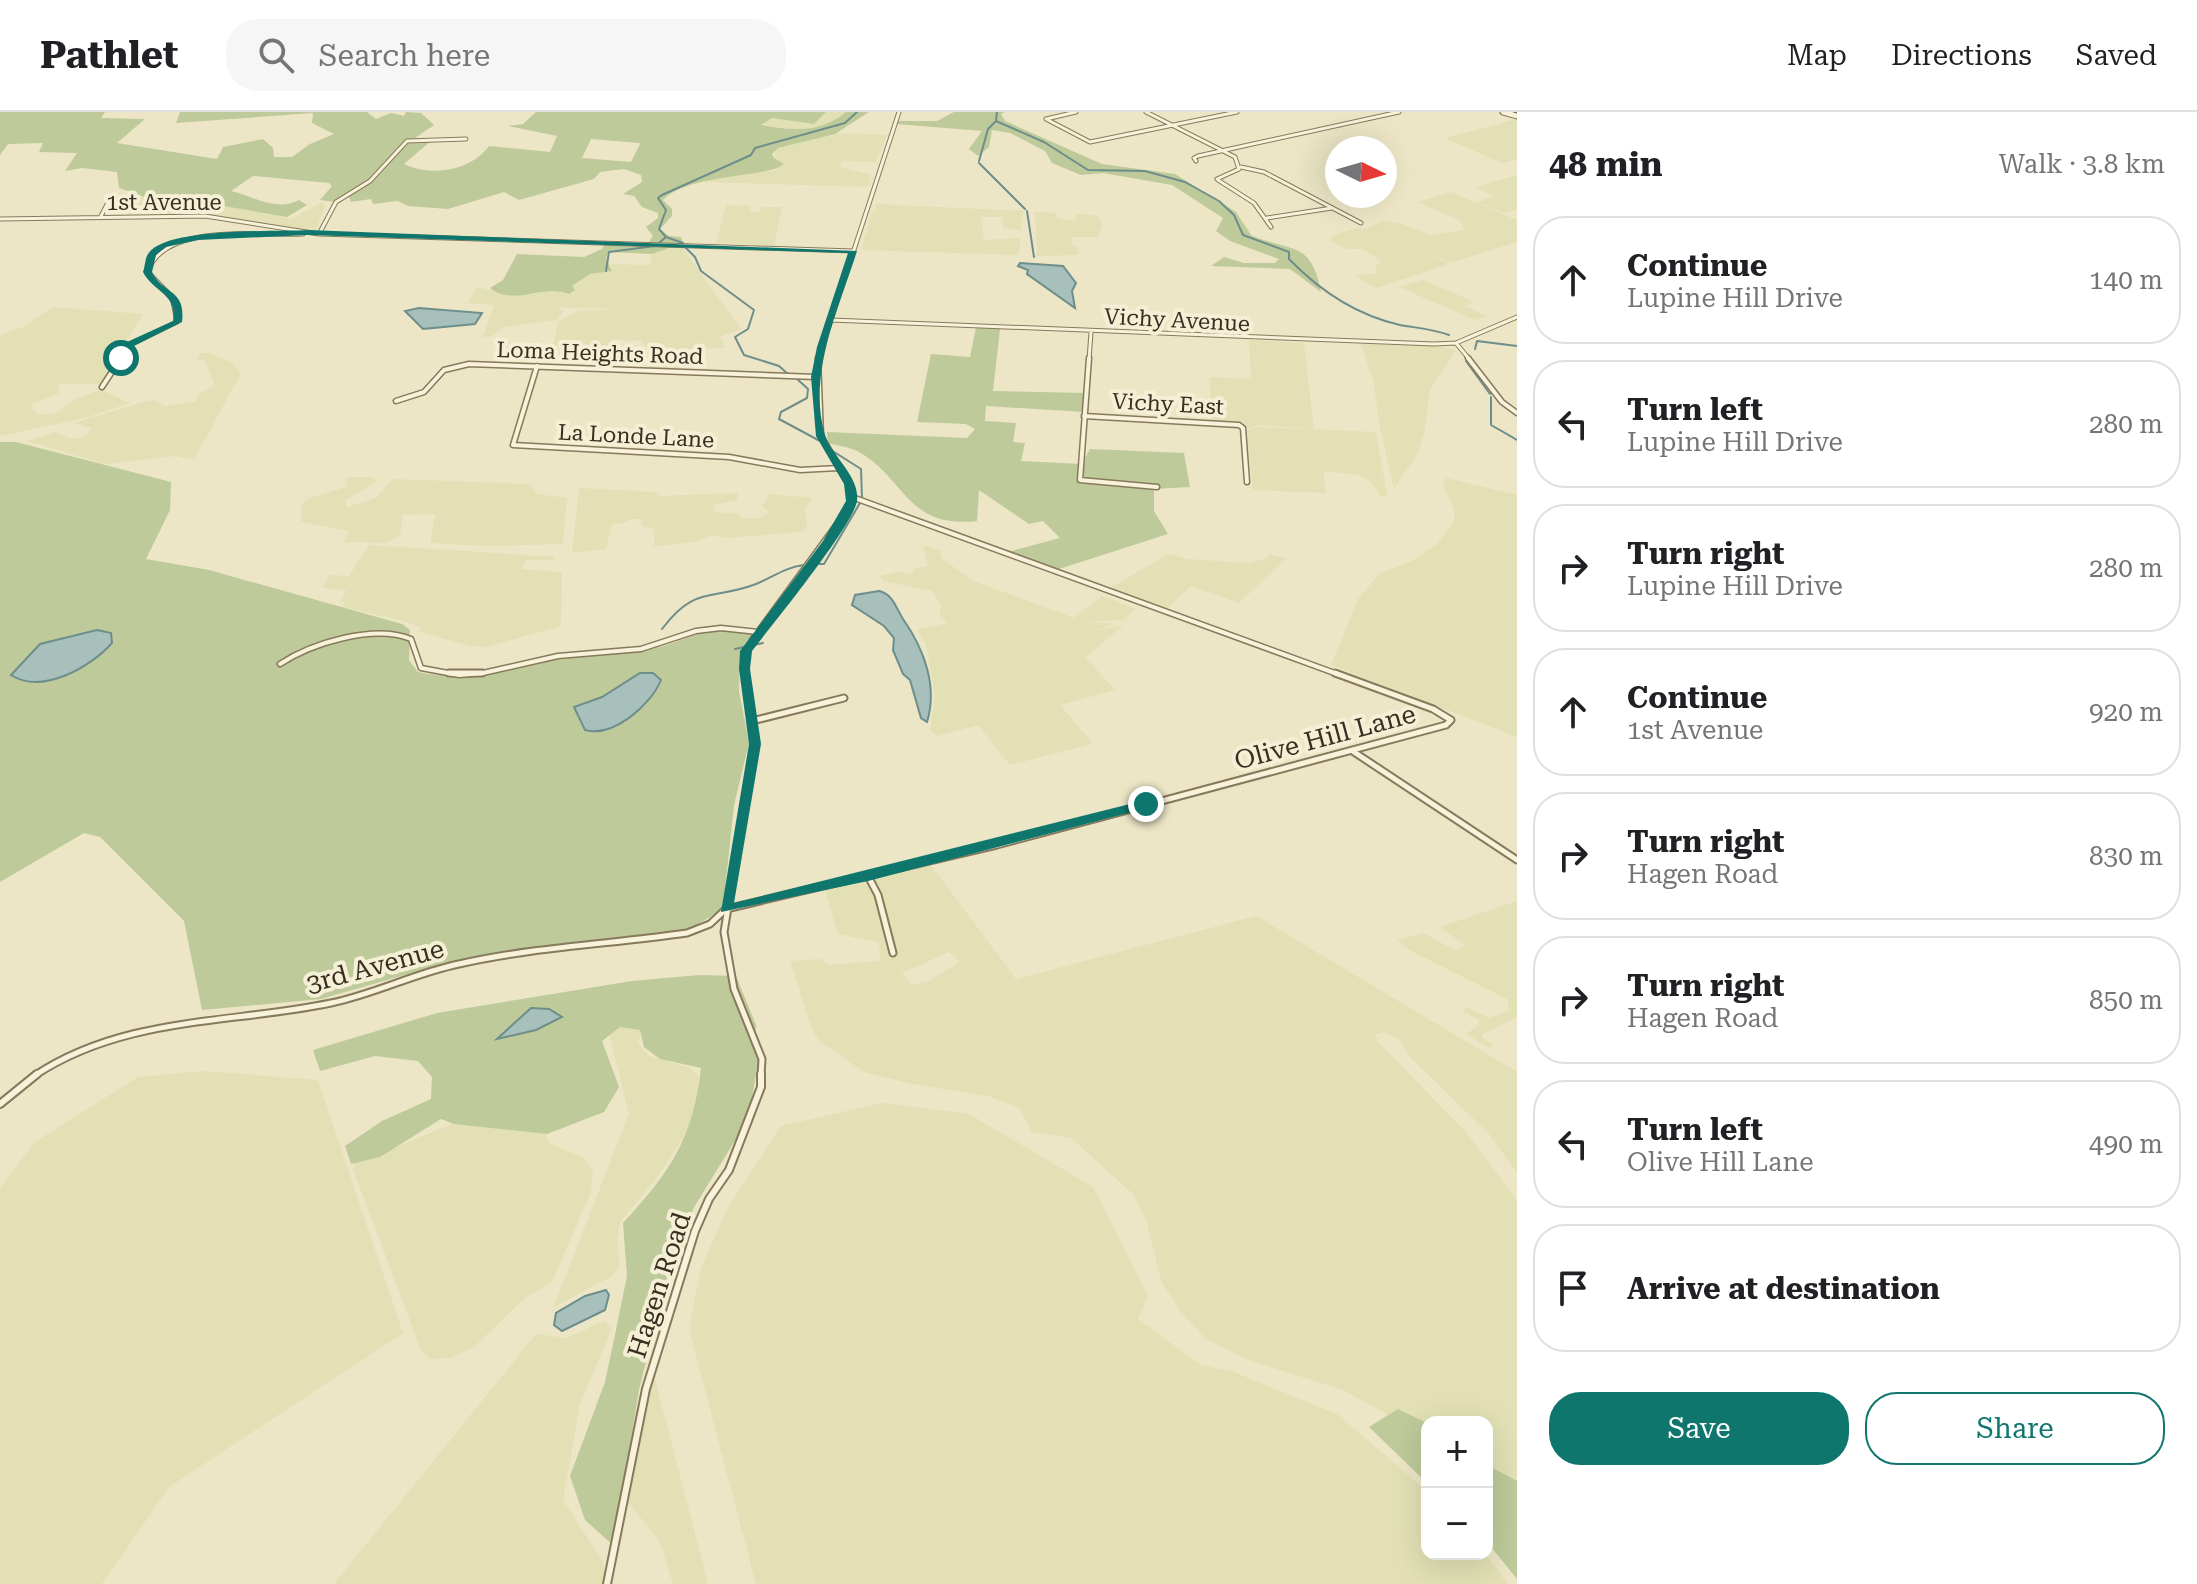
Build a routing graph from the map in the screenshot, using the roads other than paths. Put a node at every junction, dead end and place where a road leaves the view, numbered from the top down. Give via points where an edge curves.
1 (899, 112) edge
2 (1076, 112) edge
3 (1146, 112) edge
4 (1237, 112) edge
5 (1399, 112) edge
6 (1503, 112) edge
7 (1390, 113) edge
8 (1517, 116) edge
9 (1174, 126) junction
10 (466, 139) dead end
11 (1222, 151) junction
12 (1196, 161) dead end
13 (1241, 167) junction
14 (112, 195) dead end
15 (1325, 204) edge
16 (1333, 208) joint
17 (100, 218) junction
18 (1267, 218) junction
19 (0, 219) edge
20 (1361, 223) dead end
21 (1271, 227) dead end
22 (308, 233) junction
23 (319, 234) junction
24 (853, 251) junction
25 (1517, 317) edge
26 (831, 320) junction
27 (1091, 332) junction
28 (1456, 343) junction
29 (537, 366) junction
30 (816, 377) junction
31 (102, 387) dead end
32 (396, 401) dead end
33 (1517, 413) edge
34 (1084, 416) junction
35 (839, 468) junction
36 (1247, 482) dead end
37 (1157, 487) dead end
38 (852, 497) junction
39 (758, 632) junction
40 (280, 664) dead end
41 (844, 698) dead end
42 (752, 721) junction
43 (1353, 751) junction
44 (1517, 860) edge
45 (868, 876) junction
46 (726, 909) junction
47 (893, 953) dead end
48 (0, 1104) edge
49 (607, 1584) edge

1 - 24 street
2 - 9 street via 1046,119 1090,142
3 - 9 street
4 - 9 street
5 - 7 street
6 - 8 main road
7 - 11 street
9 - 11 street
10 - 23 street via 406,141 370,181 336,202
11 - 12 street via 1195,157
11 - 13 street
13 - 15 street via 1264,172
13 - 18 street via 1217,179 1248,198
14 - 17 street
16 - 18 street
16 - 20 street
17 - 19 street, 1st Avenue
17 - 22 street, 1st Avenue via 205,216
18 - 21 street
22 - 23 street, 1st Avenue
22 - 31 street via 203,237 159,248 148,272 172,294 179,310 177,322 131,344
23 - 24 street, 1st Avenue
24 - 26 street
25 - 28 street, Vichy Avenue
26 - 27 street, Vichy Avenue
26 - 30 street
27 - 28 street, Vichy Avenue
27 - 34 street, Vichy East
28 - 33 street via 1502,402
29 - 30 street, Loma Heights Road
29 - 32 street, Loma Heights Road via 455,365 424,392
29 - 35 street, La Londe Lane via 513,445 716,456 800,470
30 - 35 street via 821,436
34 - 36 street, Vichy East via 1239,425
34 - 37 street, Vichy East via 1080,480
35 - 38 street
38 - 39 street, Hagen Road via 828,541
38 - 43 street, Olive Hill Lane via 1433,709 1451,720
39 - 40 street via 702,630 641,649 558,656 459,675 421,668 409,637 382,633 300,653
39 - 42 street, Hagen Road via 747,649 744,669
41 - 42 street
42 - 46 street, Hagen Road via 753,766
43 - 44 street
43 - 45 street, Olive Hill Lane
45 - 46 street, Olive Hill Lane
45 - 47 street
46 - 48 street, 3rd Avenue via 710,924 687,933 471,962 340,1001 145,1029 56,1059
46 - 49 street, Hagen Road via 724,932 734,989 762,1059 761,1087 729,1170 695,1231 646,1389

